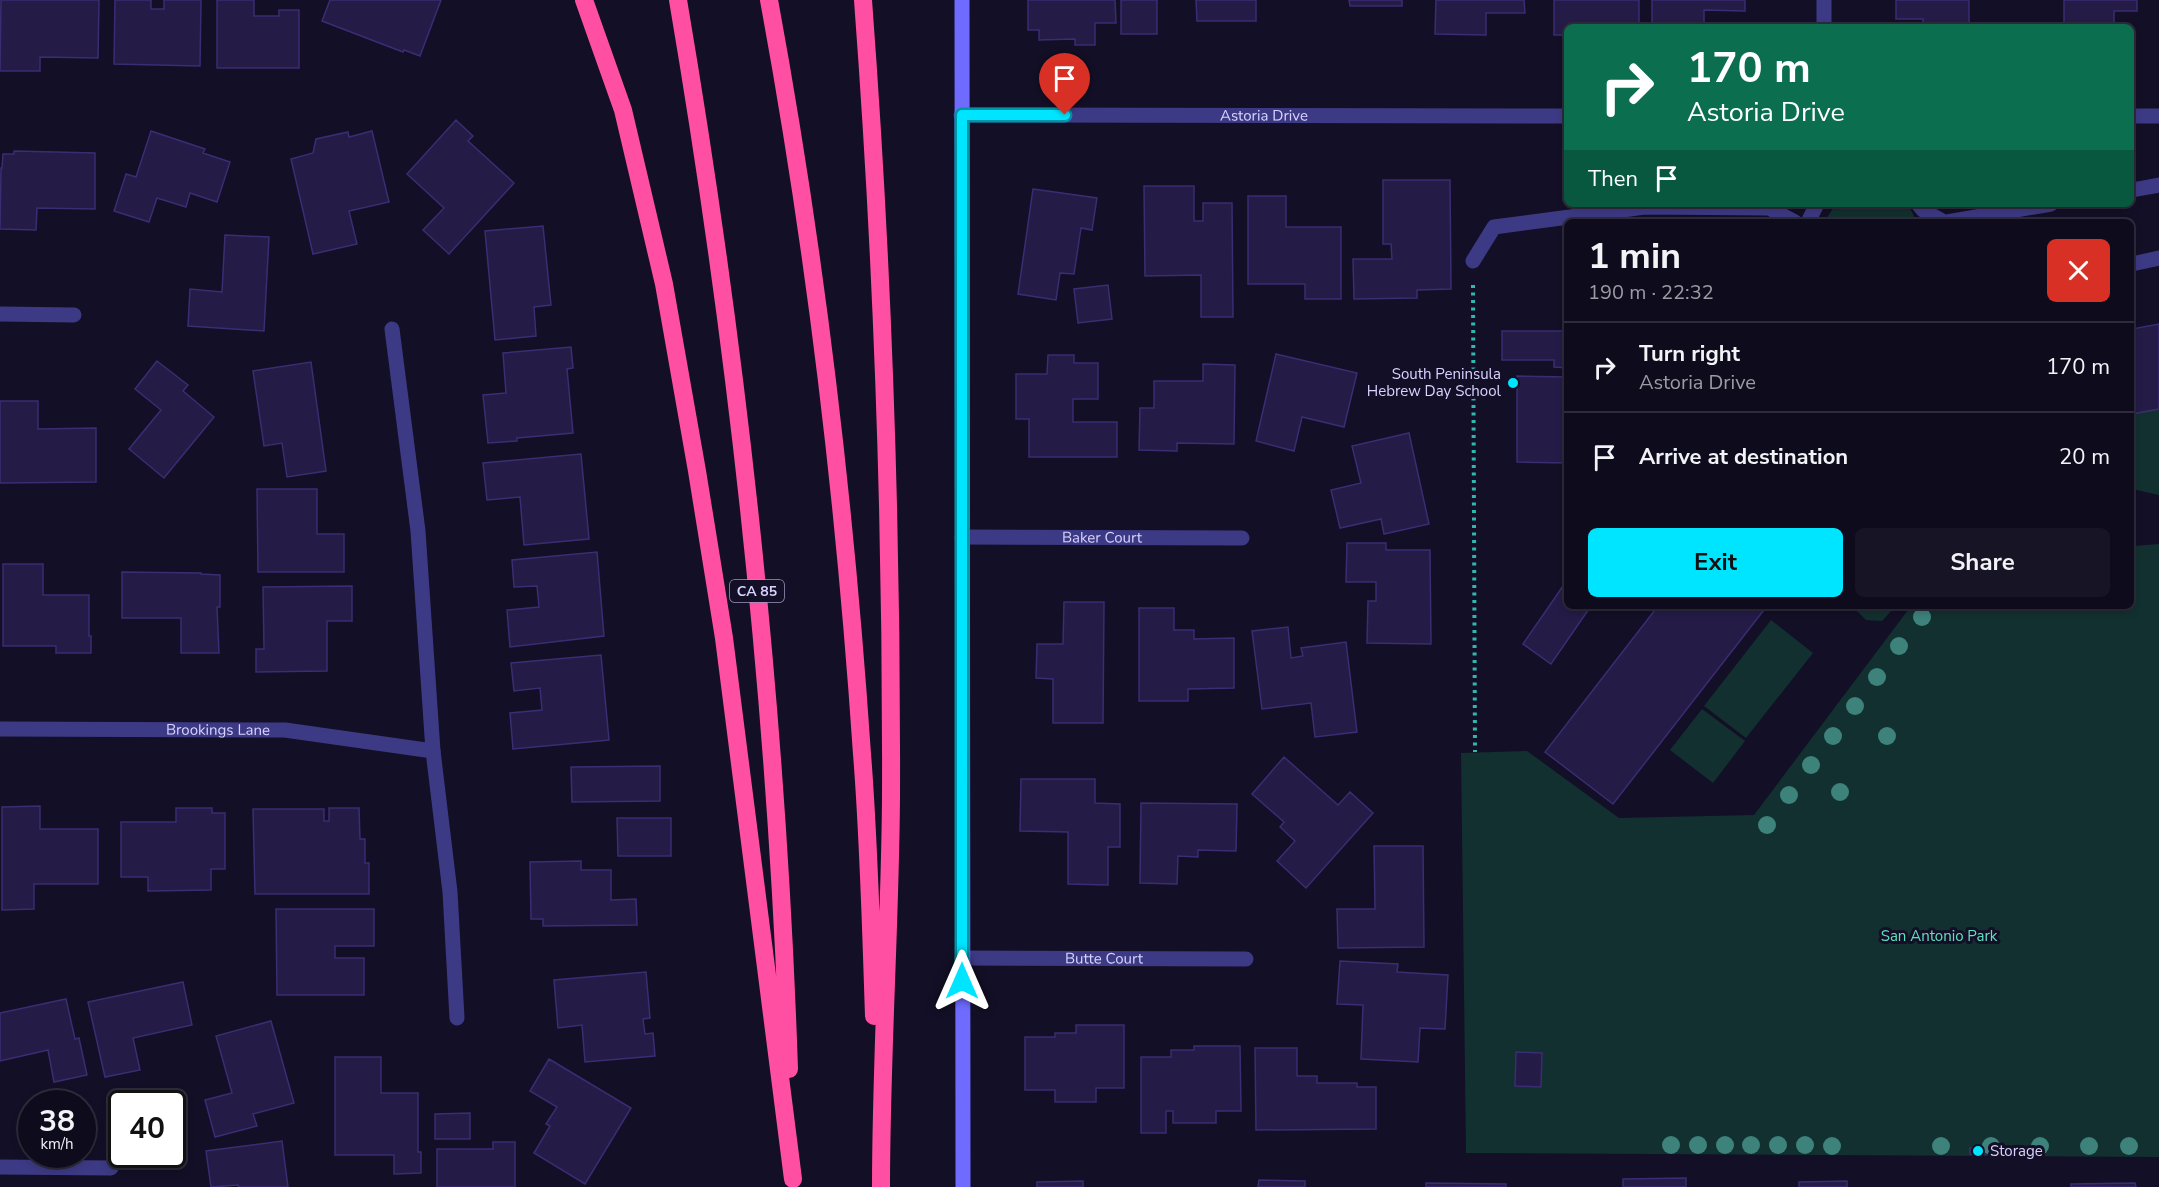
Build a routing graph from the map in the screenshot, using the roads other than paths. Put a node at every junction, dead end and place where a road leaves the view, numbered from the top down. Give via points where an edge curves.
1 (584, 0) edge
2 (678, 0) edge
3 (769, 0) edge
4 (863, 0) edge
5 (962, 0) edge
6 (1824, 0) edge
7 (1824, 24) edge
8 (962, 115) junction
9 (1564, 116) edge
10 (2134, 116) edge
11 (2159, 116) edge
12 (2159, 185) edge
13 (2134, 190) edge
14 (1645, 207) edge
15 (1645, 207) edge
16 (1920, 207) edge
17 (2033, 207) edge
18 (1789, 219) edge
19 (1940, 219) edge
20 (1963, 219) edge
21 (2159, 258) edge
22 (1473, 261) road end
23 (2134, 264) edge
24 (0, 314) edge
25 (74, 315) dead end
26 (392, 329) dead end
27 (962, 537) junction
28 (1242, 538) dead end
29 (0, 729) edge
30 (433, 751) junction
31 (962, 958) junction
32 (1246, 959) dead end
33 (457, 1018) dead end
34 (0, 1167) edge
35 (108, 1168) edge
36 (881, 1180) edge
37 (793, 1183) edge
38 (963, 1187) edge

1 - 37 highway via 623,110 664,284 724,638
2 - 37 highway, CA 85 via 697,113 753,543 773,751 786,964
3 - 36 highway via 817,308 843,526 862,755
4 - 36 highway via 884,371 891,643
5 - 8 street
6 - 7 street
8 - 9 street, Astoria Drive
8 - 27 street
10 - 11 street
12 - 13 street
14 - 22 street via 1494,227
15 - 18 street via 1769,208
16 - 19 street
17 - 20 street
21 - 23 street
24 - 25 street
26 - 30 street via 418,531
27 - 28 street, Baker Court
27 - 31 street
29 - 30 street, Brookings Lane via 285,730
30 - 33 street via 450,892
31 - 32 street, Butte Court
31 - 38 street
34 - 35 street

